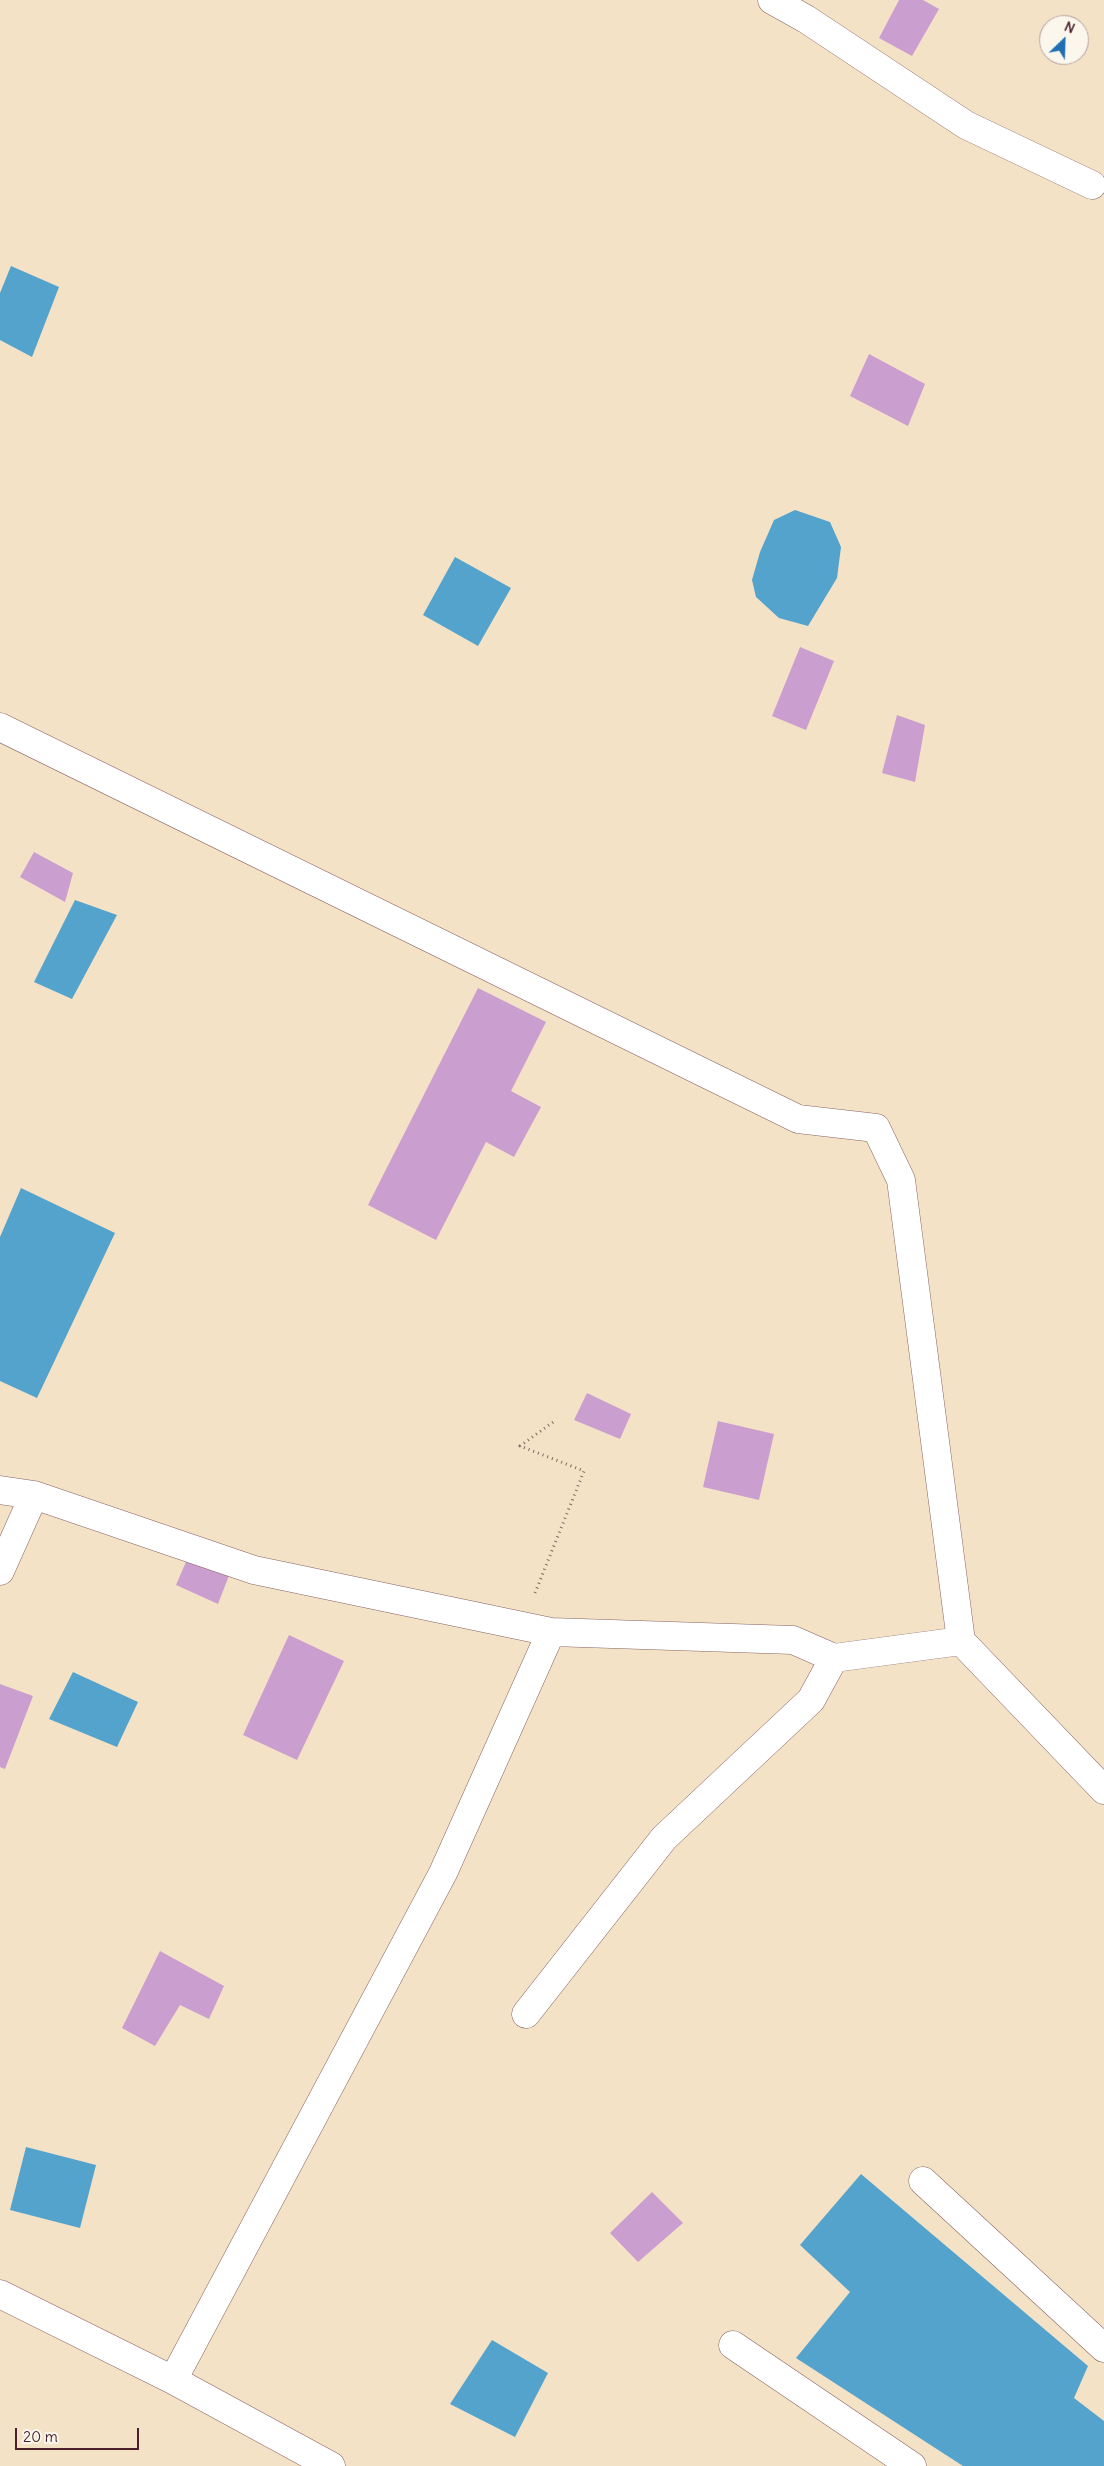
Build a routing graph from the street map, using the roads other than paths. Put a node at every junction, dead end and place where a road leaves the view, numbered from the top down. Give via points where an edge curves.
1 (772, 0) edge
2 (1092, 185) dead end
3 (0, 727) edge
4 (0, 1490) edge
5 (34, 1495) junction
6 (0, 1571) edge
7 (551, 1632) junction
8 (961, 1640) junction
9 (834, 1658) junction
10 (1104, 1790) edge
11 (526, 2014) dead end
12 (923, 2181) dead end
13 (0, 2294) edge
14 (733, 2345) dead end
15 (1104, 2348) edge
16 (173, 2380) junction
17 (331, 2466) edge
18 (912, 2466) edge

1 - 2 street via 966,125
3 - 8 street via 798,1119 876,1128 901,1180
4 - 5 street
5 - 6 street
5 - 7 street via 254,1570
7 - 9 street via 793,1640
7 - 16 street via 444,1874
8 - 9 street
8 - 10 street
9 - 11 street via 811,1700 664,1838
12 - 15 street
13 - 16 street
14 - 18 street
16 - 17 street

